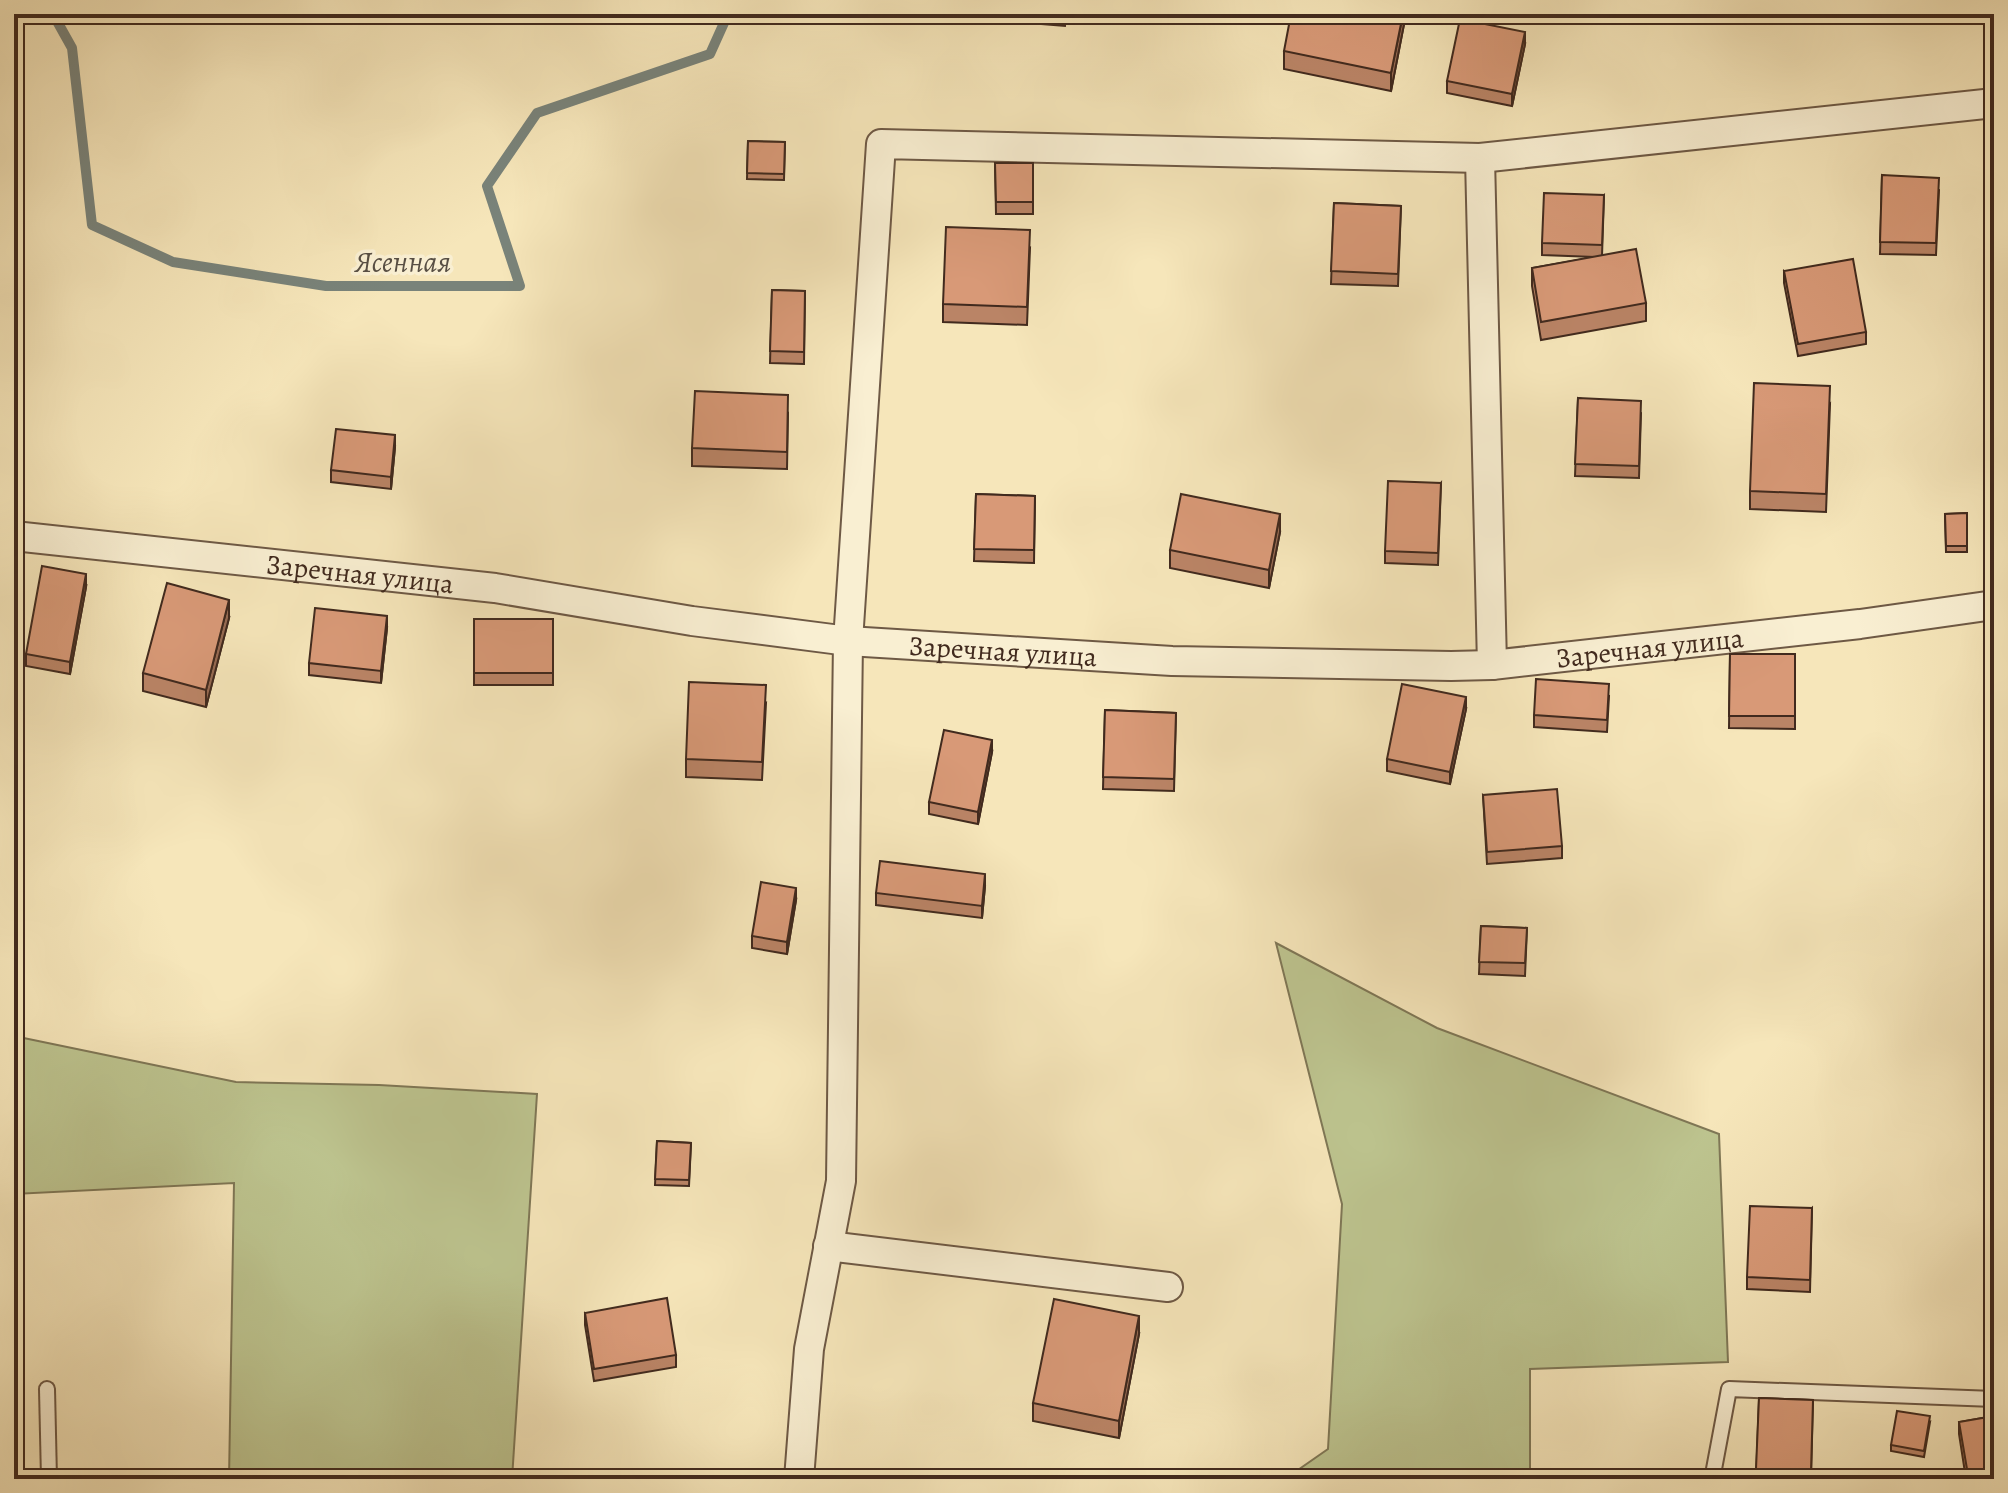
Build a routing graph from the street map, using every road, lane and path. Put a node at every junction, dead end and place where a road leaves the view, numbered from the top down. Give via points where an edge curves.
1 (1994, 103) edge
2 (1480, 158) junction
3 (14, 536) edge
4 (1994, 605) edge
5 (848, 641) junction
6 (1492, 665) junction
7 (828, 1246) junction
8 (1168, 1287) dead end
9 (47, 1389) dead end
10 (1994, 1399) edge
11 (1714, 1469) dead end
12 (49, 1479) edge
13 (799, 1479) edge

1 - 2 street
2 - 5 street via 881,144
2 - 6 street
3 - 5 street, Заречная улица via 495,588
4 - 6 street, Заречная улица
5 - 6 street, Заречная улица via 1172,661
5 - 7 street via 841,1181
7 - 8 street
7 - 13 street via 809,1349
9 - 12 lane
10 - 11 lane via 1729,1389

